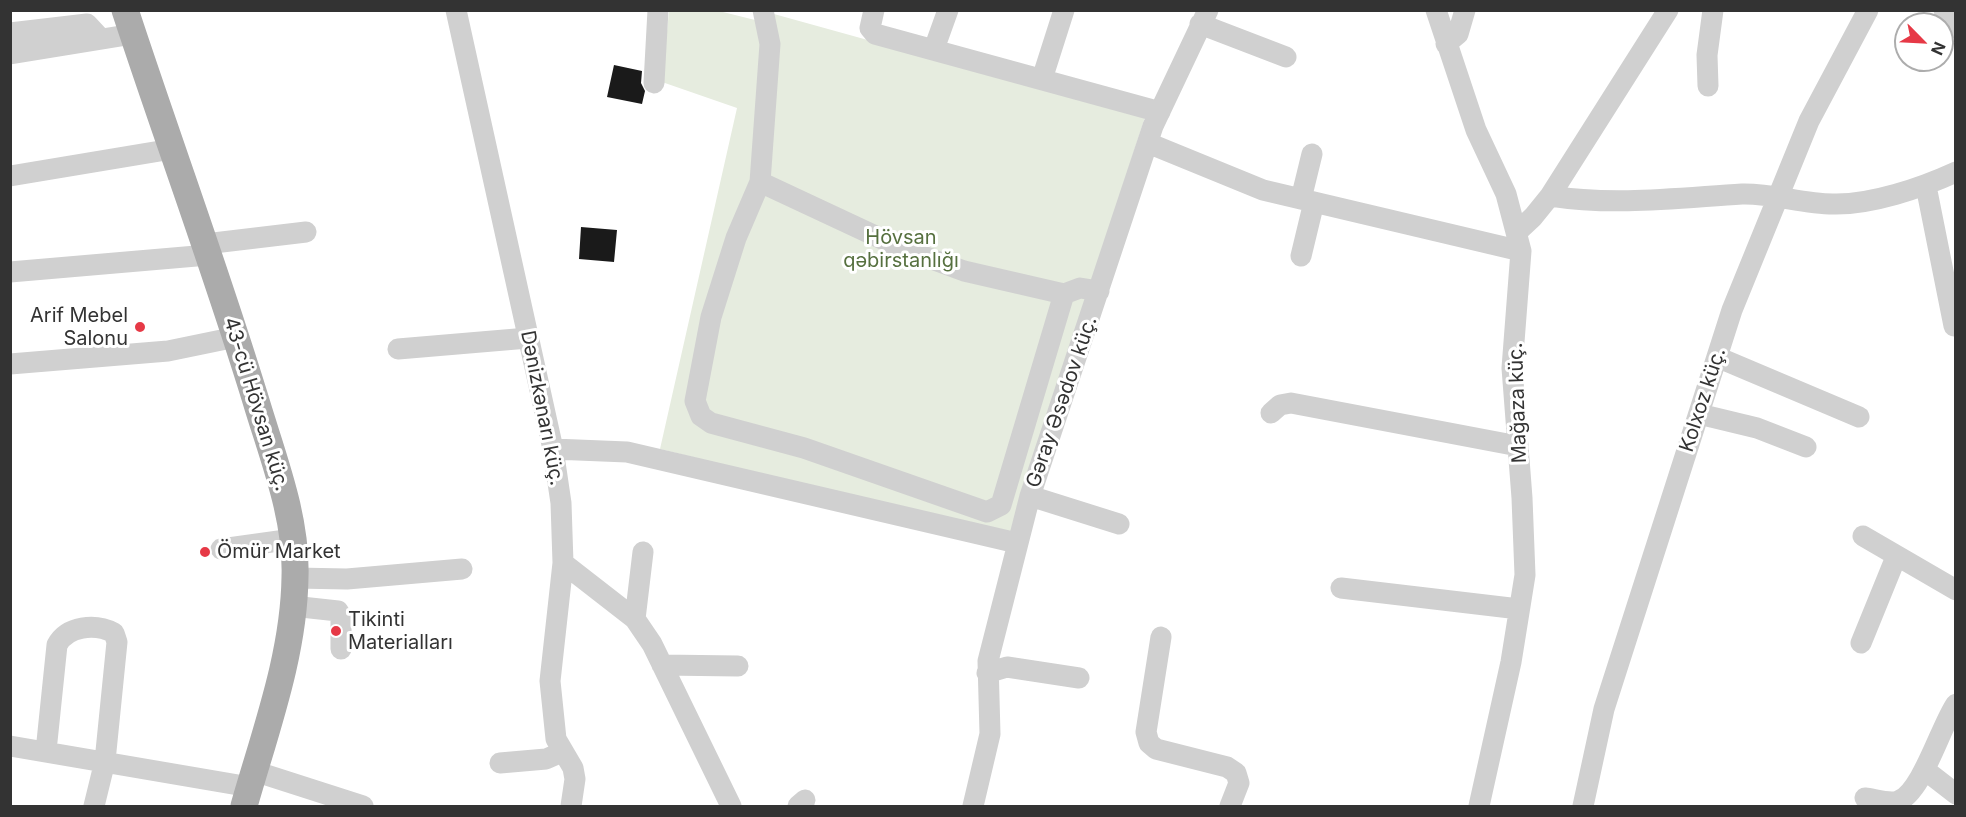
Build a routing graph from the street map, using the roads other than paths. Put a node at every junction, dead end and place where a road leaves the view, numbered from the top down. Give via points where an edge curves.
1 (456, 10) edge
2 (658, 10) edge
3 (763, 10) edge
4 (874, 10) edge
5 (948, 10) edge
6 (1064, 10) edge
7 (1436, 10) edge
8 (1465, 10) edge
9 (1668, 10) edge
10 (1713, 10) edge
11 (1868, 10) edge
12 (1944, 10) edge
13 (1204, 17) edge
14 (129, 22) edge
15 (1956, 28) edge
16 (10, 33) edge
17 (101, 39) junction
18 (1446, 44) junction
19 (934, 49) junction
20 (10, 54) edge
21 (1286, 57) dead end
22 (1042, 79) junction
23 (654, 83) dead end
24 (1708, 86) dead end
25 (1160, 112) junction
26 (1148, 142) junction
27 (172, 148) junction
28 (1312, 154) dead end
29 (1956, 172) edge
30 (10, 176) edge
31 (760, 182) junction
32 (1926, 186) junction
33 (1550, 196) junction
34 (1777, 197) junction
35 (1307, 200) junction
36 (306, 232) dead end
37 (1519, 241) junction
38 (207, 250) junction
39 (1301, 256) dead end
40 (10, 272) edge
41 (1099, 291) junction
42 (1064, 294) junction
43 (1954, 326) edge
44 (237, 338) junction
45 (528, 338) junction
46 (398, 349) dead end
47 (1717, 357) junction
48 (10, 364) edge
49 (1271, 414) dead end
50 (1699, 414) junction
51 (1859, 417) dead end
52 (1518, 446) junction
53 (1806, 447) dead end
54 (552, 449) junction
55 (1030, 496) junction
56 (1119, 524) dead end
57 (1863, 536) dead end
58 (293, 539) junction
59 (1017, 543) junction
60 (221, 549) dead end
61 (643, 552) dead end
62 (1896, 557) junction
63 (563, 563) junction
64 (462, 569) dead end
65 (296, 578) junction
66 (1341, 588) dead end
67 (1956, 590) edge
68 (292, 606) junction
69 (1519, 609) junction
70 (634, 619) junction
71 (1161, 637) dead end
72 (1861, 643) dead end
73 (341, 649) dead end
74 (662, 664) junction
75 (738, 666) dead end
76 (987, 673) junction
77 (1079, 678) dead end
78 (1956, 704) edge
79 (10, 746) edge
80 (46, 752) junction
81 (562, 752) junction
82 (105, 761) junction
83 (500, 763) dead end
84 (1924, 770) junction
85 (249, 788) edge
86 (1956, 794) edge
87 (1865, 798) dead end
88 (94, 807) edge
89 (363, 807) edge
90 (571, 807) edge
91 (731, 807) edge
92 (973, 807) edge
93 (1230, 807) edge
94 (1479, 807) edge
95 (1583, 807) edge

1 - 45 street, Dənizkənarı küç.
2 - 23 street
3 - 31 street via 770,44
4 - 19 street via 870,28 875,34
5 - 19 street
6 - 22 street
7 - 18 street, Mağaza küç.
8 - 18 street via 1458,34
9 - 33 street
10 - 24 street via 1707,55
11 - 34 street, Kolxoz küç. via 1809,121
12 - 15 street
13 - 21 street
13 - 25 street, Gəray Əsədov küç.
14 - 17 street
14 - 27 main road, 43-cü Hövsan küç.
16 - 17 street via 87,24
17 - 20 street
18 - 37 street, Mağaza küç. via 1476,130 1506,194
19 - 22 street
22 - 25 street
25 - 26 street, Gəray Əsədov küç.
26 - 35 street via 1263,190
26 - 41 street, Gəray Əsədov küç.
27 - 30 street
27 - 38 main road, 43-cü Hövsan küç.
28 - 35 street
29 - 32 street
31 - 42 street via 899,247 964,271
31 - 42 street via 736,238 711,317 695,401 701,416 711,423 804,448 987,512 995,510 1001,506
32 - 34 street via 1855,203
32 - 43 street
33 - 34 street via 1620,202 1744,194
33 - 37 street
34 - 47 street, Kolxoz küç.
35 - 37 street
35 - 39 street
36 - 38 street
37 - 52 street, Mağaza küç. via 1512,369
38 - 40 street
38 - 44 main road, 43-cü Hövsan küç.
41 - 42 street via 1080,288
41 - 55 street, Gəray Əsədov küç.
44 - 48 street via 168,351
44 - 58 main road, 43-cü Hövsan küç. via 288,508
45 - 46 street
45 - 54 street, Dənizkənarı küç.
47 - 50 street, Kolxoz küç.
47 - 51 street
49 - 52 street via 1280,405 1292,403
50 - 53 street via 1758,428
50 - 95 street, Kolxoz küç. via 1604,709
52 - 69 street, Mağaza küç. via 1525,575
54 - 59 street via 627,452
54 - 63 street, Dənizkənarı küç. via 561,503
55 - 56 street
55 - 59 street, Gəray Əsədov küç.
57 - 62 street
58 - 60 street
58 - 65 main road, 43-cü Hövsan küç.
59 - 76 street, Gəray Əsədov küç.
61 - 70 street
62 - 67 street
62 - 72 street
63 - 70 street
63 - 81 street, Dənizkənarı küç. via 550,681 555,731
64 - 65 street via 347,579
65 - 68 main road, 43-cü Hövsan küç.
66 - 69 street
68 - 73 street via 338,611
68 - 85 main road, 43-cü Hövsan küç. via 282,670
69 - 94 street, Mağaza küç.
70 - 74 street
71 - 93 street via 1146,732 1149,743 1156,749 1227,767 1236,773 1239,783
74 - 75 street
74 - 91 street
76 - 77 street via 1007,667
76 - 92 street, Gəray Əsədov küç. via 992,713 990,734
78 - 84 street
79 - 80 street
80 - 82 street
80 - 82 street via 57,645 72,629 107,629 114,633 117,642
81 - 83 street via 546,759
81 - 90 street, Dənizkənarı küç. via 575,779
82 - 85 street
82 - 88 street
84 - 86 street
84 - 87 street via 1897,802
85 - 89 street

